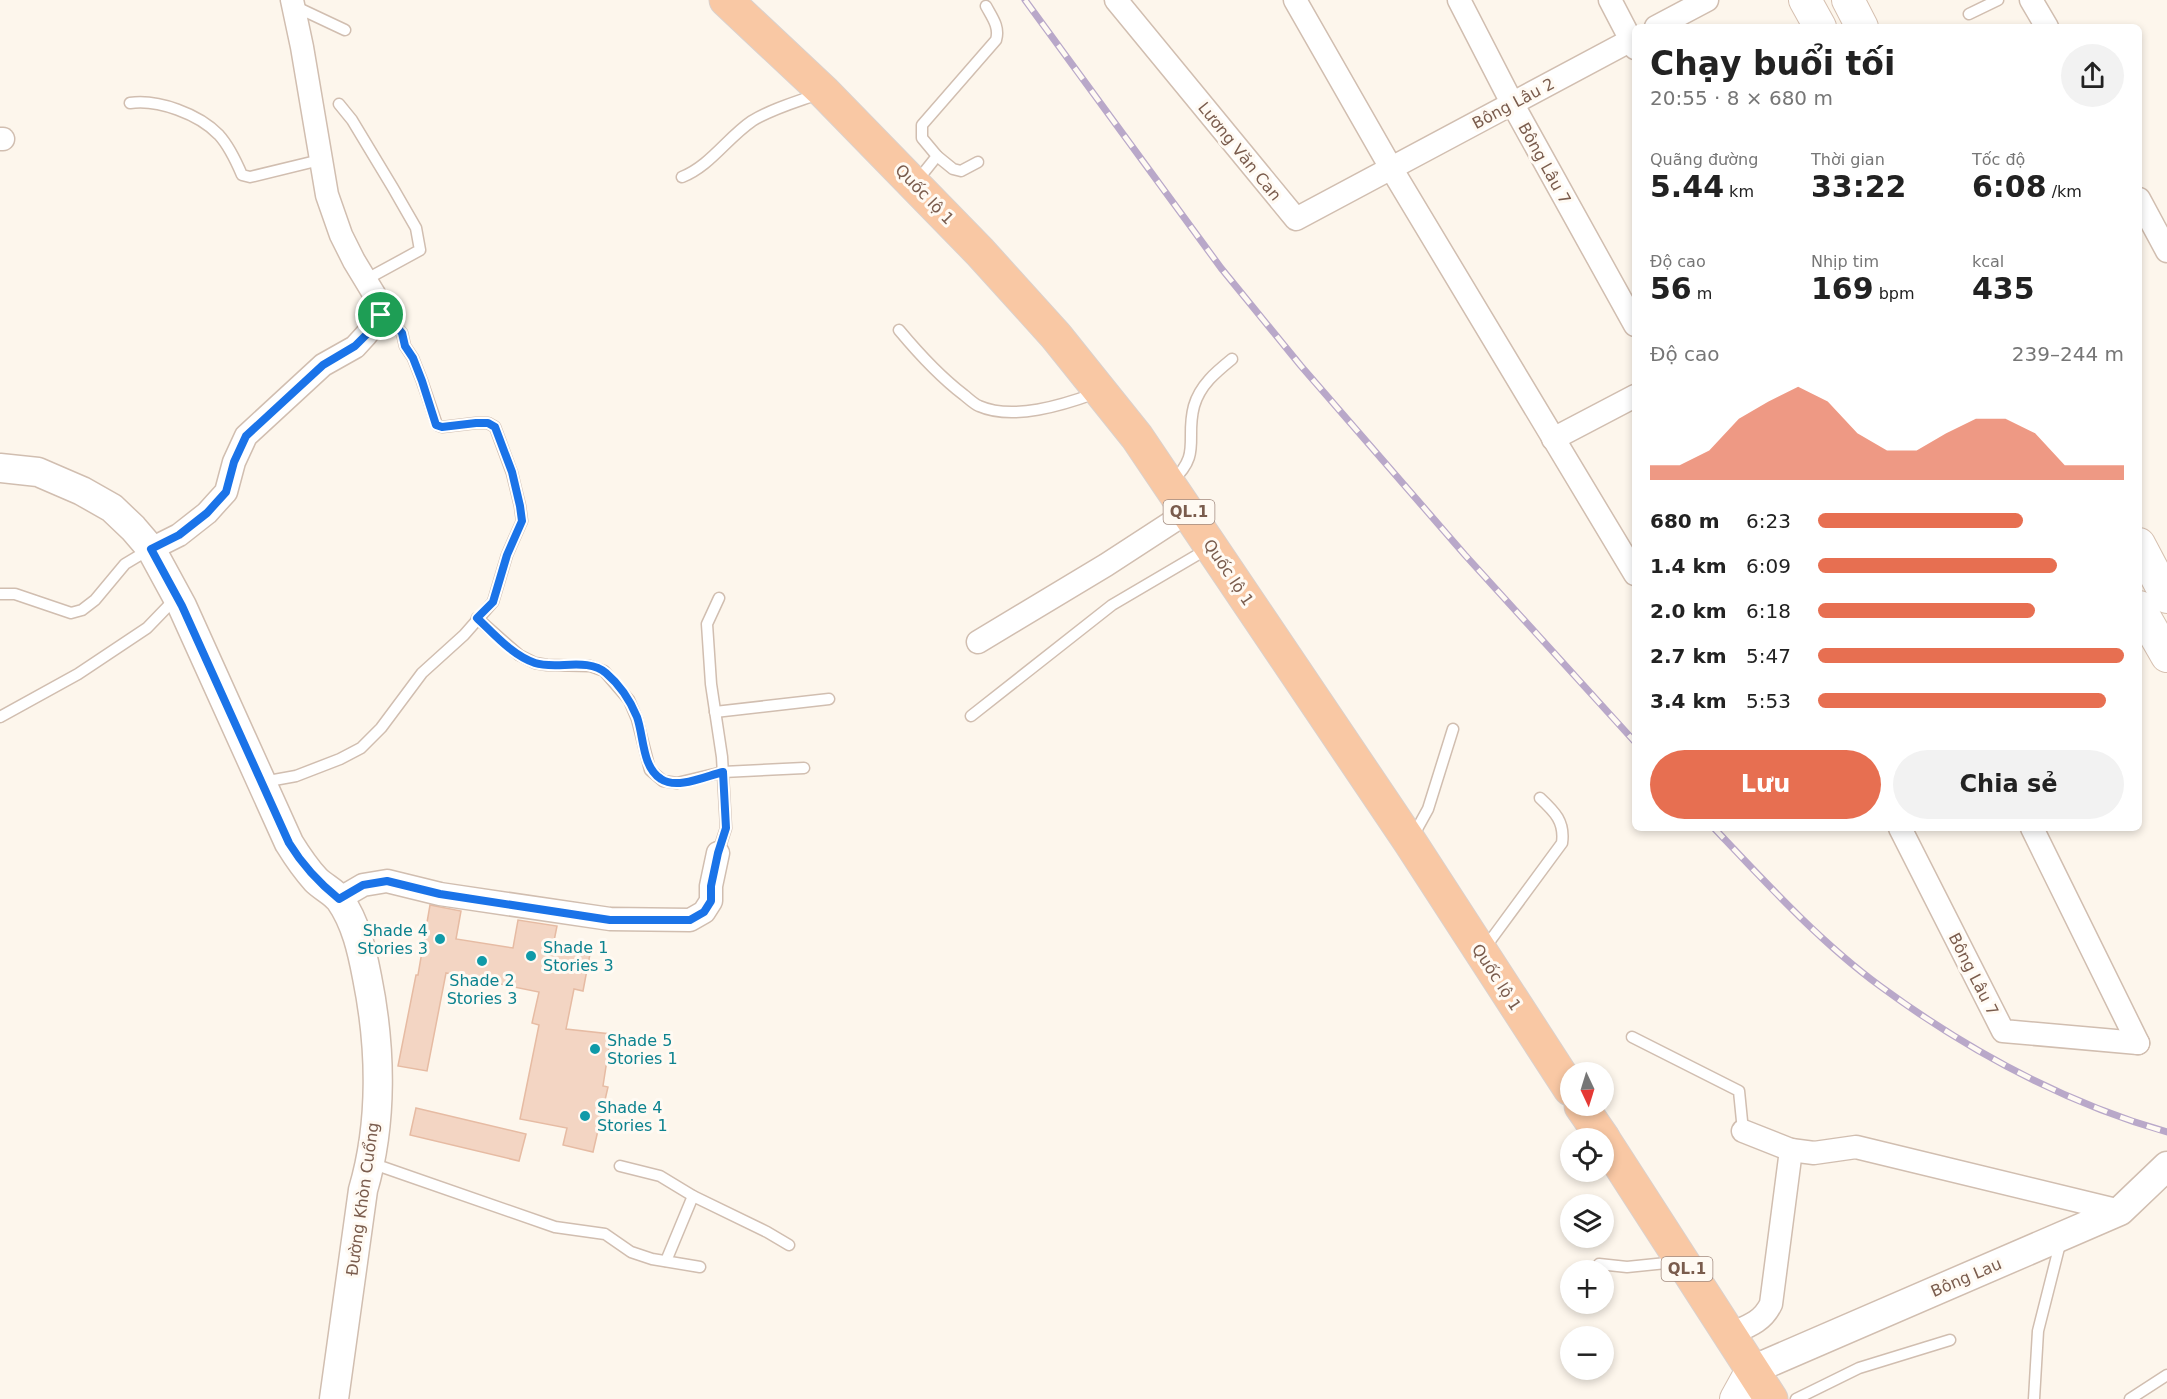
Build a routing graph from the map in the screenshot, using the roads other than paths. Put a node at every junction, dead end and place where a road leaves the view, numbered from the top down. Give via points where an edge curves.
1 (726, 0) edge
2 (1116, 0) edge
3 (1295, 0) edge
4 (1459, 0) edge
5 (1610, 0) edge
6 (1707, 0) edge
7 (1805, 0) edge
8 (1848, 0) edge
9 (1998, 0) edge
10 (2031, 0) edge
11 (292, 3) edge
12 (986, 6) dead end
13 (1969, 14) dead end
14 (1662, 24) edge
15 (1818, 24) edge
16 (1860, 24) edge
17 (2045, 24) edge
18 (345, 30) dead end
19 (1632, 38) edge
20 (1632, 43) edge
21 (824, 92) junction
22 (130, 103) dead end
23 (1512, 103) junction
24 (339, 104) dead end
25 (938, 156) junction
26 (320, 160) junction
27 (978, 162) dead end
28 (1391, 168) junction
29 (682, 177) dead end
30 (915, 183) junction
31 (2142, 205) edge
32 (2167, 251) edge
33 (365, 280) junction
34 (381, 315) junction
35 (1632, 320) edge
36 (899, 330) dead end
37 (1232, 359) dead end
38 (1099, 392) junction
39 (1632, 398) edge
40 (1553, 439) junction
41 (0, 468) edge
42 (1169, 483) junction
43 (1189, 511) junction
44 (1212, 547) junction
45 (151, 549) junction
46 (2148, 557) edge
47 (1632, 569) edge
48 (0, 594) edge
49 (177, 597) junction
50 (2167, 597) edge
51 (718, 598) dead end
52 (2142, 612) edge
53 (477, 618) junction
54 (978, 642) dead end
55 (2167, 656) edge
56 (829, 699) dead end
57 (715, 712) junction
58 (971, 716) dead end
59 (0, 717) edge
60 (1453, 729) dead end
61 (804, 768) dead end
62 (723, 772) junction
63 (263, 782) junction
64 (1540, 798) dead end
65 (1902, 831) edge
66 (2033, 831) edge
67 (1410, 842) junction
68 (718, 853) joint
69 (339, 899) junction
70 (1482, 953) junction
71 (1632, 1037) dead end
72 (1560, 1074) edge
73 (1743, 1131) joint
74 (1791, 1150) junction
75 (1614, 1156) edge
76 (371, 1163) junction
77 (620, 1166) dead end
78 (2166, 1170) edge
79 (693, 1196) junction
80 (2120, 1211) junction
81 (2063, 1235) junction
82 (789, 1245) dead end
83 (666, 1261) junction
84 (1682, 1261) junction
85 (1614, 1266) edge
86 (700, 1267) dead end
87 (1728, 1335) junction
88 (1950, 1340) dead end
89 (1752, 1370) junction
90 (2167, 1375) edge
91 (334, 1399) edge
92 (1736, 1399) edge
93 (1771, 1399) edge
94 (1796, 1399) edge
95 (2034, 1399) edge
96 (2130, 1399) edge

1 - 21 highway, Quốc lộ 1 / QL.1
2 - 28 street, Lương Văn Can via 1296,219
3 - 28 street
4 - 23 street, Bông Lâu 7
5 - 19 street
6 - 14 street
7 - 15 main road
8 - 16 main road
9 - 13 lane
10 - 17 street
11 - 18 lane
11 - 26 street
12 - 25 lane via 997,26 996,40 922,125 922,138
20 - 23 street, Bông Lâu 2
21 - 29 lane via 754,120 700,168
21 - 30 highway, Quốc lộ 1 / QL.1
22 - 26 lane via 141,101 166,107 206,125 221,137 242,175 250,177
23 - 28 street, Bông Lâu 2
23 - 35 street, Bông Lâu 7
24 - 33 lane via 416,228 420,250
25 - 27 lane via 961,171
25 - 30 lane
26 - 33 street via 341,235
28 - 40 street
30 - 38 highway, Quốc lộ 1 / QL.1 via 1056,336
31 - 32 street
33 - 34 street via 377,299
34 - 45 street via 355,346 323,365 246,436 226,492 207,513 179,535
34 - 53 lane via 402,333 436,425 488,423 495,427 512,472 522,521 493,602
36 - 38 lane via 941,376 978,406 1003,412 1035,409
37 - 42 lane via 1212,374 1202,389 1194,405 1190,460
38 - 42 highway, Quốc lộ 1 / QL.1
39 - 40 street
40 - 47 street
41 - 45 street, Đường Khòn Cuổng via 38,472 82,491 112,508
42 - 43 highway, Quốc lộ 1 / QL.1
43 - 44 highway, Quốc lộ 1 / QL.1
43 - 54 street
44 - 58 lane via 1112,605
44 - 67 highway, Quốc lộ 1 / QL.1
45 - 48 lane via 125,564 82,610 71,613 15,594
45 - 49 street, Đường Khòn Cuổng
46 - 50 main road
49 - 59 lane via 147,628 78,674
49 - 63 street, Đường Khòn Cuổng
51 - 57 lane via 707,624
52 - 55 main road
53 - 62 lane via 519,655 535,663 590,666 604,671 629,700 650,770 663,781 677,783
53 - 63 lane via 423,673 361,748 296,776
56 - 57 lane
57 - 62 lane
60 - 67 lane via 1428,809
61 - 62 lane
62 - 68 lane via 726,828
63 - 69 street, Đường Khòn Cuổng via 300,861
64 - 70 lane via 1558,815 1564,830 1562,843
65 - 66 street, Bông Lâu 7 via 2003,1031 2138,1043
67 - 70 highway, Quốc lộ 1 / QL.1
68 - 69 street via 711,901 704,912 690,920 610,920 440,894 387,881 363,885
69 - 76 street, Đường Khòn Cuổng via 361,946 377,1038
70 - 72 highway, Quốc lộ 1 / QL.1
71 - 73 lane via 1739,1091
73 - 74 street
74 - 80 street via 1814,1152 1856,1147
74 - 87 street via 1771,1304 1758,1322
75 - 84 highway, QL.1
76 - 83 lane via 555,1227 605,1234 631,1252
76 - 91 street, Đường Khòn Cuổng via 363,1190
77 - 79 lane via 660,1176
78 - 80 street, Bông Lau
79 - 82 lane
79 - 83 lane
80 - 81 street, Bông Lau
81 - 89 street, Bông Lau
81 - 95 lane via 2038,1331
83 - 86 lane
84 - 85 lane
84 - 87 highway, QL.1
87 - 89 highway, QL.1
88 - 94 lane via 1859,1368
89 - 92 main road
89 - 93 highway, QL.1
90 - 96 lane

